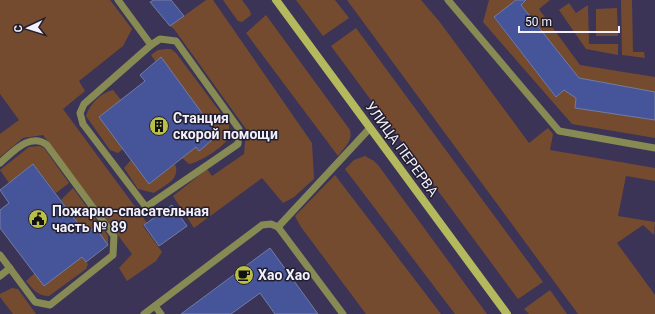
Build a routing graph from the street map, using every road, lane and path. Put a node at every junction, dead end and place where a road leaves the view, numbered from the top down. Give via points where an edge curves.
1 (118, 0) edge
2 (276, 0) edge
3 (448, 0) edge
4 (151, 45) junction
5 (370, 128) junction
6 (655, 148) edge
7 (0, 163) edge
8 (278, 227) junction
9 (0, 255) edge
10 (10, 268) junction
11 (0, 276) edge
12 (155, 306) junction
13 (144, 314) edge
14 (161, 314) edge
15 (343, 314) edge
16 (508, 314) edge

1 - 4 lane
2 - 5 street, УЛИЦА ПЕРЕРВА
3 - 6 lane via 559,131
4 - 4 lane via 84,104 80,113 83,124 146,207 238,144 239,129 176,41 160,39
5 - 8 lane
5 - 16 street, УЛИЦА ПЕРЕРВА
7 - 10 lane via 23,144 41,141 47,145 114,236 113,255 50,305 35,302
8 - 12 lane via 271,224 262,225
8 - 15 lane
9 - 10 lane
10 - 11 lane
12 - 13 lane
12 - 14 lane

